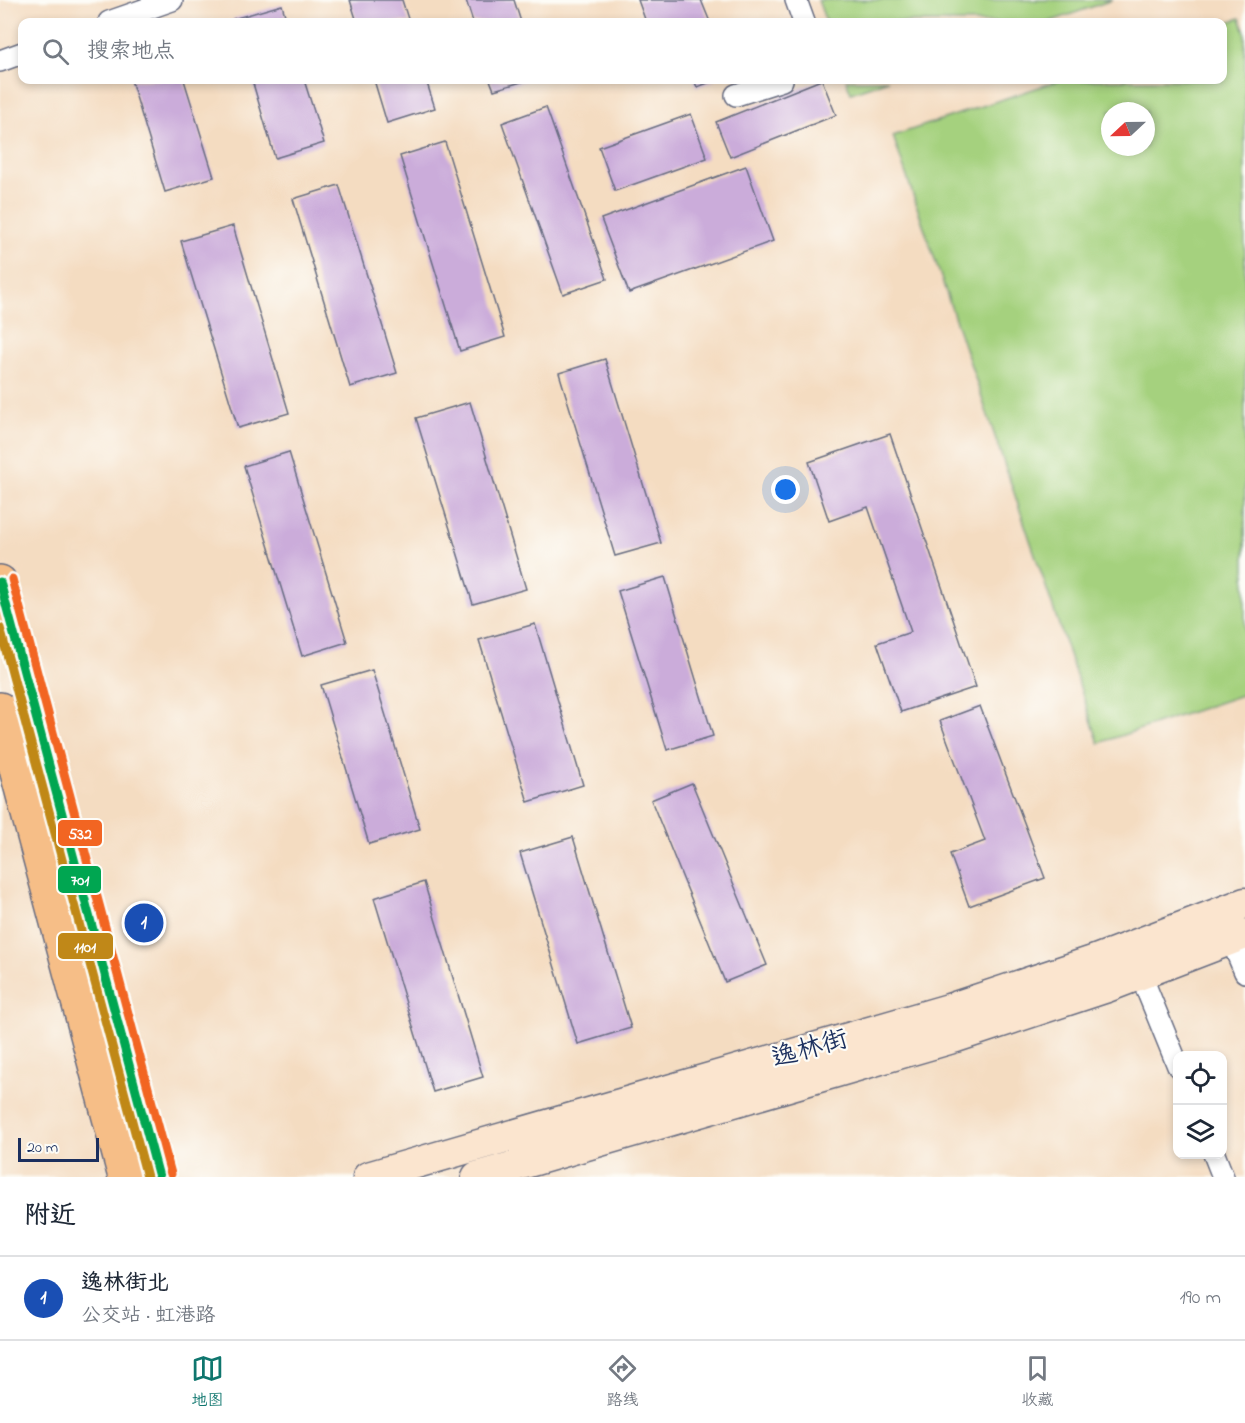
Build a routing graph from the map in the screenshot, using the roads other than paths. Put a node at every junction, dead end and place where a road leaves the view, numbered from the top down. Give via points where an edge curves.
1 (172, 0) edge
2 (796, 0) edge
3 (120, 18) edge
4 (803, 18) edge
5 (18, 54) edge
6 (0, 61) edge
7 (770, 84) edge
8 (736, 95) dead end
9 (0, 582) edge
10 (0, 709) edge
11 (1245, 903) edge
12 (1238, 937) edge
13 (1129, 947) junction
14 (1245, 972) edge
15 (1140, 974) junction
16 (1173, 1054) edge
17 (1216, 1159) edge
18 (125, 1177) edge
19 (159, 1177) edge
20 (368, 1177) edge
21 (477, 1177) edge
22 (1223, 1177) edge

1 - 3 street
2 - 4 street
5 - 6 street
7 - 8 street
9 - 19 highway
10 - 18 highway
11 - 13 street, 逸林街
12 - 14 street
12 - 15 street, 逸林街
13 - 15 street
13 - 20 street, 逸林街 via 949,1009
15 - 16 street
15 - 21 street, 逸林街 via 956,1037
17 - 22 street

